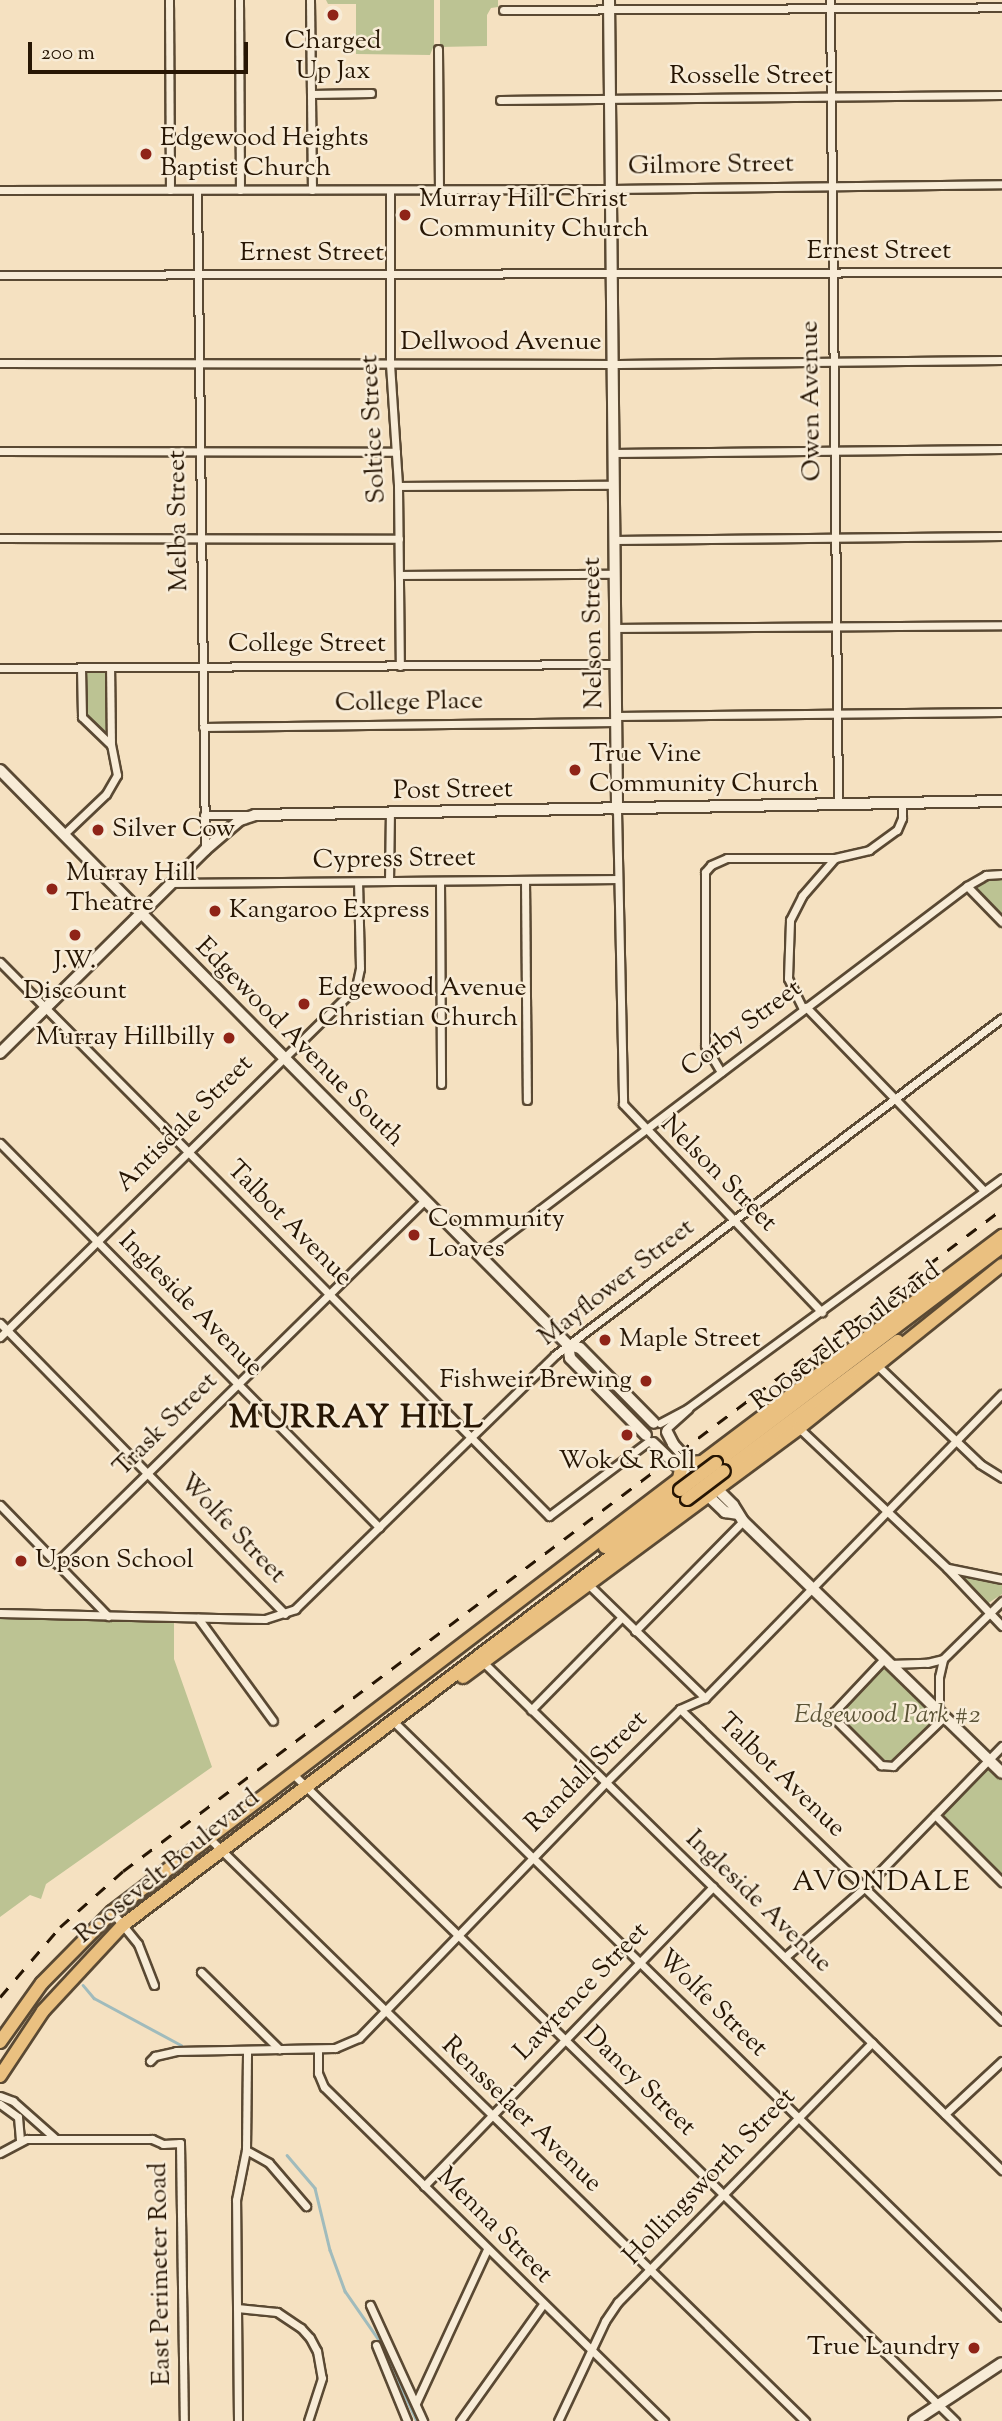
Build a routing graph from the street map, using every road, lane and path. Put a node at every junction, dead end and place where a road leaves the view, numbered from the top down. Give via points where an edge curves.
1 (169, 0) edge
2 (239, 0) edge
3 (310, 0) edge
4 (830, 4) edge
5 (609, 5) edge
6 (1002, 7) edge
7 (503, 10) dead end
8 (438, 49) dead end
9 (371, 93) dead end
10 (311, 94) junction
11 (1002, 95) edge
12 (830, 97) junction
13 (610, 99) junction
14 (500, 100) dead end
15 (1002, 184) edge
16 (830, 186) junction
17 (611, 189) junction
18 (0, 190) edge
19 (240, 190) junction
20 (312, 190) junction
21 (390, 190) junction
22 (439, 190) junction
23 (170, 191) junction
24 (197, 191) junction
25 (1002, 272) edge
26 (832, 273) junction
27 (0, 275) edge
28 (197, 275) junction
29 (389, 275) junction
30 (611, 275) junction
31 (1002, 360) edge
32 (832, 362) junction
33 (0, 363) edge
34 (198, 363) junction
35 (390, 364) junction
36 (611, 364) junction
37 (1002, 449) edge
38 (0, 451) edge
39 (200, 451) junction
40 (834, 451) junction
41 (396, 452) junction
42 (613, 453) junction
43 (613, 485) junction
44 (398, 486) junction
45 (1002, 536) edge
46 (0, 538) edge
47 (200, 538) junction
48 (835, 538) junction
49 (399, 539) junction
50 (614, 540) junction
51 (614, 573) junction
52 (400, 575) junction
53 (1002, 625) edge
54 (835, 626) junction
55 (614, 628) junction
56 (615, 664) junction
57 (400, 666) junction
58 (202, 667) junction
59 (0, 668) edge
60 (81, 668) junction
61 (110, 668) junction
62 (1002, 712) edge
63 (838, 714) junction
64 (616, 719) junction
65 (203, 727) junction
66 (111, 745) junction
67 (0, 771) edge
68 (1002, 801) edge
69 (902, 802) junction
70 (838, 803) junction
71 (617, 810) junction
72 (390, 813) junction
73 (204, 815) junction
74 (255, 815) junction
75 (64, 834) junction
76 (205, 850) junction
77 (835, 858) junction
78 (1002, 874) edge
79 (617, 879) junction
80 (525, 880) junction
81 (389, 881) junction
82 (440, 881) junction
83 (358, 882) junction
84 (172, 883) junction
85 (967, 886) junction
86 (142, 914) junction
87 (1002, 922) edge
88 (0, 962) edge
89 (46, 1007) junction
90 (805, 1008) junction
91 (1002, 1018) edge
92 (0, 1053) edge
93 (283, 1056) junction
94 (721, 1072) junction
95 (441, 1084) dead end
96 (894, 1099) junction
97 (527, 1100) dead end
98 (644, 1129) junction
99 (0, 1143) edge
100 (188, 1151) junction
101 (1002, 1178) edge
102 (984, 1191) junction
103 (425, 1200) junction
104 (734, 1220) junction
105 (1002, 1236) edge
106 (97, 1240) junction
107 (1002, 1247) edge
108 (480, 1255) junction
109 (999, 1270) edge
110 (977, 1285) junction
111 (329, 1295) junction
112 (822, 1312) junction
113 (0, 1323) edge
114 (7, 1330) junction
115 (0, 1337) edge
116 (568, 1345) junction
117 (879, 1367) junction
118 (239, 1383) junction
119 (1002, 1394) edge
120 (662, 1427) junction
121 (799, 1428) junction
122 (471, 1437) junction
123 (649, 1440) junction
124 (956, 1441) junction
125 (686, 1466) junction
126 (720, 1467) junction
127 (148, 1473) junction
128 (1002, 1478) edge
129 (713, 1493) junction
130 (683, 1494) junction
131 (0, 1505) edge
132 (886, 1513) junction
133 (740, 1518) junction
134 (380, 1527) junction
135 (56, 1563) junction
136 (947, 1568) junction
137 (1002, 1579) edge
138 (589, 1585) junction
139 (812, 1588) junction
140 (1002, 1601) edge
141 (988, 1612) junction
142 (0, 1613) edge
143 (285, 1614) junction
144 (108, 1616) junction
145 (198, 1618) junction
146 (621, 1618) junction
147 (1002, 1626) edge
148 (635, 1631) junction
149 (943, 1659) junction
150 (887, 1662) junction
151 (484, 1663) junction
152 (705, 1698) junction
153 (381, 1708) junction
154 (680, 1709) junction
155 (531, 1710) junction
156 (942, 1714) junction
157 (273, 1721) dead end
158 (393, 1721) junction
159 (1002, 1746) edge
160 (989, 1759) junction
161 (1002, 1773) edge
162 (293, 1774) junction
163 (605, 1783) junction
164 (306, 1787) junction
165 (935, 1815) junction
166 (208, 1837) junction
167 (221, 1850) junction
168 (531, 1858) junction
169 (1002, 1882) edge
170 (713, 1887) junction
171 (864, 1888) junction
172 (112, 1912) junction
173 (123, 1925) junction
174 (457, 1934) junction
175 (785, 1956) junction
176 (639, 1963) junction
177 (201, 1972) dead end
178 (154, 1985) dead end
179 (385, 2011) junction
180 (1002, 2021) edge
181 (565, 2039) junction
182 (0, 2042) edge
183 (872, 2043) junction
184 (279, 2049) junction
185 (247, 2050) junction
186 (317, 2050) junction
187 (150, 2061) dead end
188 (1002, 2061) edge
189 (0, 2076) edge
190 (0, 2096) edge
191 (0, 2104) edge
192 (945, 2114) junction
193 (491, 2116) junction
194 (798, 2117) junction
195 (57, 2139) junction
196 (20, 2140) junction
197 (246, 2150) junction
198 (0, 2153) edge
199 (1002, 2170) edge
200 (424, 2186) junction
201 (723, 2194) junction
202 (306, 2206) dead end
203 (487, 2249) junction
204 (649, 2270) junction
205 (543, 2304) junction
206 (370, 2305) dead end
207 (237, 2308) junction
208 (1002, 2317) edge
209 (376, 2346) dead end
210 (591, 2350) junction
211 (1002, 2363) edge
212 (416, 2403) junction
213 (940, 2405) junction
214 (184, 2421) edge
215 (238, 2421) edge
216 (308, 2421) edge
217 (407, 2421) edge
218 (423, 2421) edge
219 (460, 2421) edge
220 (558, 2421) edge
221 (664, 2421) edge
222 (805, 2421) edge
223 (914, 2421) edge
224 (955, 2421) edge

1 - 23 street
2 - 19 street
3 - 10 street
4 - 5 street
4 - 6 street
4 - 12 street, Owen Avenue
5 - 7 street
5 - 13 main road, Nelson Street
8 - 22 street
9 - 10 street
10 - 20 street
11 - 12 street, Rosselle Street
12 - 13 street, Rosselle Street
12 - 16 street, Owen Avenue
13 - 14 street, Rosselle Street
13 - 17 main road, Nelson Street
15 - 16 street, Gilmore Street
16 - 17 street, Gilmore Street
16 - 26 street, Owen Avenue
17 - 22 street, Gilmore Street
17 - 30 main road, Nelson Street
18 - 23 street, Gilmore Street
19 - 20 street, Gilmore Street
19 - 24 street, Gilmore Street
20 - 21 street, Gilmore Street
21 - 22 street, Gilmore Street
21 - 29 street, Soltice Street
23 - 24 street, Gilmore Street
24 - 28 street, Melba Street
25 - 26 street, Ernest Street
26 - 30 street, Ernest Street
26 - 32 street, Owen Avenue
27 - 28 street, Ernest Street
28 - 29 street, Ernest Street
28 - 34 street, Melba Street
29 - 30 street, Ernest Street
29 - 35 street, Soltice Street
30 - 36 main road, Nelson Street
31 - 32 street, Dellwood Avenue
32 - 36 street, Dellwood Avenue
32 - 40 street, Owen Avenue
33 - 34 street, Dellwood Avenue
34 - 35 street, Dellwood Avenue
34 - 39 street, Melba Street
35 - 36 street, Dellwood Avenue
35 - 41 street, Soltice Street
36 - 42 main road, Nelson Street
37 - 40 street
38 - 39 street
39 - 41 street
39 - 47 street, Melba Street
40 - 42 street
40 - 48 street, Owen Avenue
41 - 44 street, Soltice Street
42 - 43 main road, Nelson Street
43 - 44 street
43 - 50 main road, Nelson Street
44 - 49 street, Soltice Street
45 - 48 street
46 - 47 street
47 - 49 street
47 - 58 street, Melba Street
48 - 50 street
48 - 54 street, Owen Avenue
49 - 52 street, Soltice Street
50 - 51 main road, Nelson Street
51 - 52 street
51 - 55 main road, Nelson Street
52 - 57 street, Soltice Street
53 - 54 street
54 - 55 street
54 - 63 street, Owen Avenue
55 - 56 main road, Nelson Street
56 - 57 street, College Street
56 - 64 main road, Nelson Street
57 - 58 street, College Street
58 - 61 street, College Street
58 - 65 street, Melba Street
59 - 60 street, College Street
60 - 61 street, College Street
60 - 66 street via 82,717
61 - 66 street
62 - 63 street
63 - 64 street
63 - 70 street, Owen Avenue
64 - 65 street, College Place
64 - 71 main road, Nelson Street
65 - 73 street, Melba Street
66 - 75 street via 118,768 115,783
67 - 75 main road, Edgewood Avenue South
68 - 69 main road, Post Street
69 - 70 main road, Post Street
69 - 77 street via 902,818 889,837 869,849
70 - 71 main road, Post Street
71 - 72 main road, Post Street
71 - 79 street, Nelson Street
72 - 74 main road, Post Street
72 - 81 street
73 - 74 street
73 - 76 street, Melba Street
74 - 76 main road, Post Street via 240,820
75 - 86 main road, Edgewood Avenue South
76 - 84 main road, Post Street
77 - 90 street via 802,896 790,920 788,978
77 - 94 street via 727,858 705,872 705,1045
78 - 85 street, Corby Street via 986,875
79 - 80 street, Cypress Street
79 - 98 street, Nelson Street via 621,1098
80 - 82 street, Cypress Street
80 - 97 street
81 - 82 street, Cypress Street
81 - 83 street, Cypress Street
82 - 95 street
83 - 84 street, Cypress Street
83 - 93 street, Antisdale Street via 360,968 356,987
84 - 86 main road, Post Street
85 - 87 street
85 - 90 street, Corby Street
86 - 89 main road, Post Street
86 - 93 main road, Edgewood Avenue South
88 - 89 street, Talbot Avenue
89 - 92 main road, Post Street
89 - 100 street, Talbot Avenue
90 - 94 street, Corby Street
90 - 96 street
91 - 96 street, Mayflower Street
93 - 100 street, Antisdale Street
93 - 103 main road, Edgewood Avenue South
94 - 98 street, Corby Street
96 - 102 street
96 - 104 street, Mayflower Street
98 - 104 street, Nelson Street
98 - 108 street, Corby Street
99 - 106 street, Ingleside Avenue
100 - 106 street, Antisdale Street
100 - 111 street, Talbot Avenue
101 - 102 street
102 - 112 street
103 - 108 main road, Edgewood Avenue South
103 - 111 street, Trask Street
104 - 112 street, Nelson Street
104 - 116 street, Mayflower Street
105 - 125 highway via 702,1462
106 - 114 street, Antisdale Street
106 - 118 street, Ingleside Avenue
107 - 126 highway, Roosevelt Boulevard
108 - 116 main road, Edgewood Avenue South
109 - 110 highway, Roosevelt Boulevard
110 - 117 highway
110 - 126 highway
111 - 118 street, Trask Street
111 - 122 street, Talbot Avenue
112 - 120 street
113 - 114 street, Wolfe Street
114 - 115 street, Antisdale Street
114 - 127 street, Wolfe Street
116 - 120 main road, Edgewood Avenue South via 580,1348
116 - 122 street, Mayflower Street
116 - 123 main road, Edgewood Avenue South via 570,1358
117 - 121 highway
117 - 124 street
118 - 127 street, Trask Street
118 - 134 street, Ingleside Avenue
119 - 124 street, Randall Street
120 - 123 main road via 663,1439
120 - 123 main road via 649,1426
120 - 125 main road, Edgewood Avenue South
121 - 129 highway
121 - 132 street
122 - 123 street, Talbot Avenue via 549,1516
122 - 134 street, Mayflower Street
123 - 125 main road, Edgewood Avenue South
124 - 128 street
124 - 132 street, Randall Street
125 - 129 main road, Edgewood Avenue South
125 - 153 highway via 679,1479
126 - 130 highway, bridge
127 - 135 street, Trask Street
127 - 143 street, Wolfe Street
129 - 133 main road, Edgewood Avenue South via 726,1512
129 - 138 highway
130 - 153 highway
130 - 158 highway
131 - 135 street
132 - 136 street
132 - 139 street, Randall Street
133 - 139 main road, Edgewood Avenue South
133 - 148 street
134 - 143 street, Mayflower Street via 298,1608
135 - 144 street
136 - 137 street
136 - 141 street
138 - 146 street, Talbot Avenue
138 - 151 highway
139 - 150 main road, Edgewood Avenue South
139 - 152 street, Randall Street
140 - 141 street
141 - 147 street
141 - 149 street
142 - 144 street
143 - 145 street via 265,1619
144 - 145 street
145 - 157 street
146 - 148 street, Talbot Avenue
146 - 155 street
148 - 152 street, Talbot Avenue
149 - 150 street
149 - 156 street via 939,1677
150 - 156 main road, Edgewood Avenue South
150 - 156 street via 834,1712 836,1720 881,1765 893,1766
151 - 155 street, Ingleside Avenue
151 - 158 highway
152 - 154 street, Randall Street
153 - 162 highway, Roosevelt Boulevard
154 - 163 street, Randall Street
154 - 171 street, Talbot Avenue
155 - 163 street, Ingleside Avenue
156 - 160 main road
158 - 164 highway, Roosevelt Boulevard
158 - 168 street, Wolfe Street
159 - 160 street
160 - 161 main road
160 - 165 street
162 - 164 street, Dancy Street
162 - 166 highway, Roosevelt Boulevard
163 - 168 street, Randall Street
163 - 170 street, Ingleside Avenue
164 - 167 highway, Roosevelt Boulevard
164 - 174 street, Dancy Street
165 - 169 street
165 - 171 street
166 - 167 street, Rensselaer Avenue
166 - 172 highway, Roosevelt Boulevard
167 - 173 highway, Roosevelt Boulevard
167 - 179 street, Rensselaer Avenue
168 - 174 street, Randall Street
168 - 176 street, Wolfe Street
170 - 175 street, Ingleside Avenue
170 - 176 street, Lawrence Street
171 - 175 street
171 - 180 street, Talbot Avenue
172 - 173 street
172 - 182 highway, Roosevelt Boulevard via 42,1983
173 - 178 street via 138,1944
173 - 189 highway, Roosevelt Boulevard via 43,2011
174 - 179 street, Randall Street
174 - 181 street, Dancy Street
175 - 183 street, Ingleside Avenue
176 - 181 street, Lawrence Street
176 - 194 street, Wolfe Street
177 - 184 street
179 - 186 street, Randall Street via 359,2038
179 - 193 street, Rensselaer Avenue
181 - 193 street, Lawrence Street
181 - 201 street, Dancy Street
183 - 192 street, Ingleside Avenue
183 - 194 street, Hollingsworth Street
184 - 185 street, Randall Street
184 - 186 street, Randall Street
185 - 187 street, Randall Street via 176,2051
185 - 197 street
186 - 200 street, Menna Street via 324,2087
188 - 192 street
190 - 195 street via 13,2101
191 - 196 street via 18,2117
192 - 199 street, Ingleside Avenue
193 - 200 street, Lawrence Street
193 - 204 street, Rensselaer Avenue
194 - 201 street, Hollingsworth Street
194 - 208 street, Wolfe Street
195 - 196 street, East Perimeter Road
195 - 214 street, East Perimeter Road via 180,2143
196 - 198 street
197 - 202 street via 269,2163
197 - 207 street via 236,2200
200 - 203 street, Menna Street
201 - 204 street, Hollingsworth Street
201 - 213 street, Dancy Street
203 - 205 street, Menna Street
203 - 212 street
204 - 210 street, Hollingsworth Street via 610,2312
204 - 222 street, Rensselaer Avenue
205 - 210 street, Menna Street
205 - 219 street
206 - 212 street
207 - 215 street
207 - 216 street via 277,2312 310,2338 322,2378
209 - 217 street
210 - 220 street, Hollingsworth Street
210 - 221 street, Menna Street
211 - 213 main road
212 - 218 street
213 - 223 main road
213 - 224 street, Dancy Street

